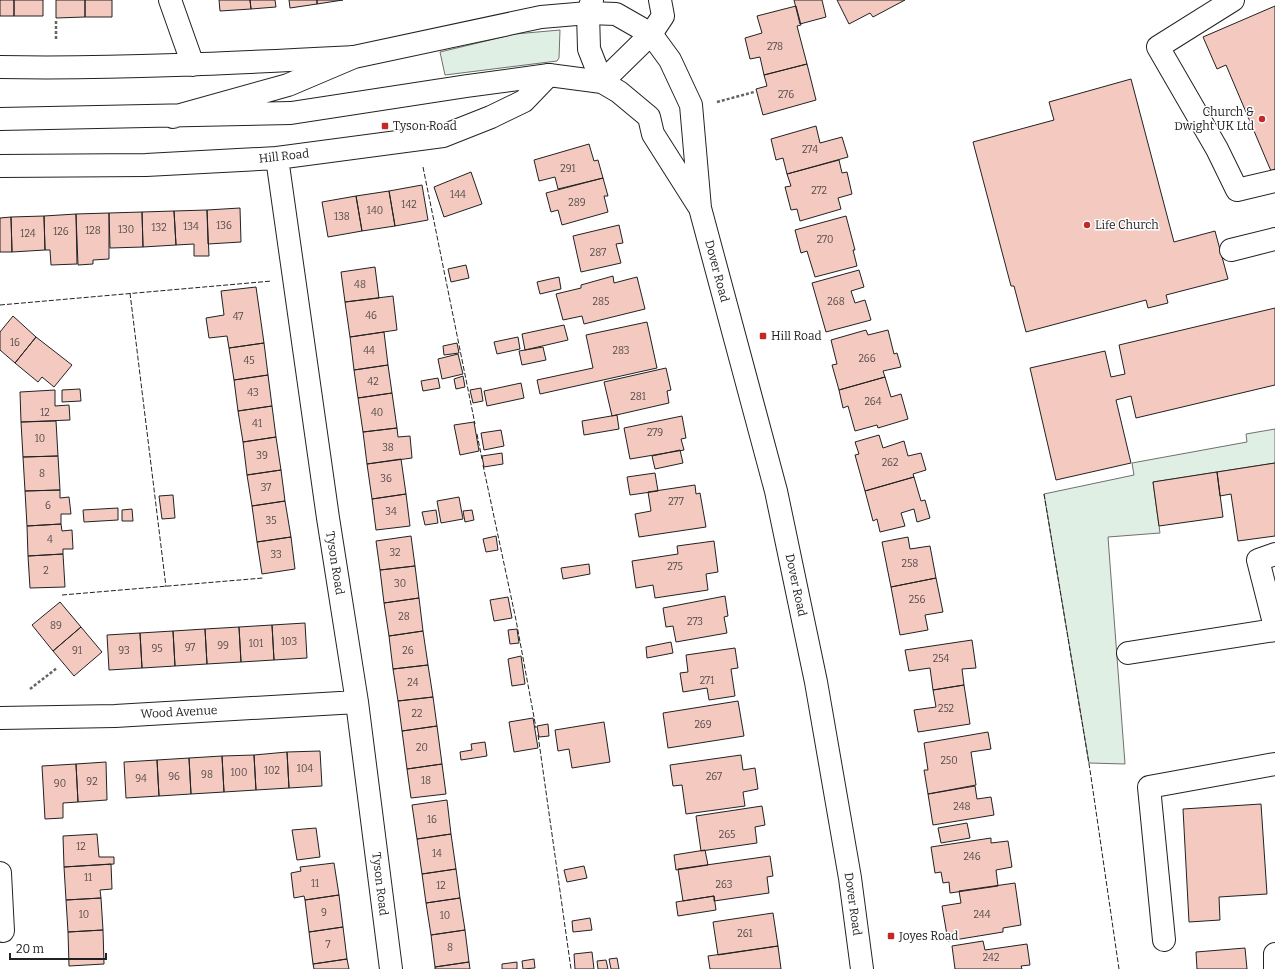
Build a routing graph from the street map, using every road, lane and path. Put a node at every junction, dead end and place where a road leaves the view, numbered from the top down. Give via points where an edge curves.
1 (170, 0) edge
2 (660, 0) edge
3 (1233, 0) edge
4 (590, 6) edge
5 (651, 34) junction
6 (354, 57) junction
7 (193, 65) junction
8 (0, 67) edge
9 (549, 75) junction
10 (602, 82) junction
11 (754, 92) dead end
12 (710, 104) dead end
13 (173, 117) junction
14 (0, 118) edge
15 (277, 158) junction
16 (0, 166) edge
17 (1275, 181) edge
18 (700, 208) junction
19 (1275, 239) edge
20 (1231, 250) dead end
21 (1267, 557) edge
22 (1275, 628) edge
23 (1128, 652) dead end
24 (57, 668) dead end
25 (27, 691) dead end
26 (357, 702) junction
27 (0, 718) edge
28 (1275, 764) edge
29 (0, 873) edge
30 (3, 931) dead end
31 (1164, 940) dead end
32 (1275, 954) edge
33 (391, 969) edge
34 (862, 969) edge
35 (1275, 969) edge

1 - 7 street
2 - 5 street via 663,16
3 - 17 street via 1158,47 1217,149 1237,190
4 - 5 street via 616,14
4 - 6 street
4 - 10 street via 589,49
5 - 10 street
5 - 18 street via 670,60 691,105
6 - 7 street
6 - 13 street via 288,85
7 - 8 street
9 - 10 street
9 - 13 street via 291,114
9 - 15 street, Hill Road via 524,101 443,136
10 - 18 street via 619,92 649,117 653,134
11 - 12 path
13 - 14 street
15 - 16 street, Hill Road via 146,165
15 - 26 street, Tyson Road
18 - 34 street, Dover Road via 776,491 816,682 850,878
19 - 20 street
21 - 22 street
22 - 23 street
24 - 25 path
26 - 27 street, Wood Avenue via 115,716
26 - 33 street, Tyson Road
28 - 31 street via 1149,787
29 - 30 street
32 - 35 street

